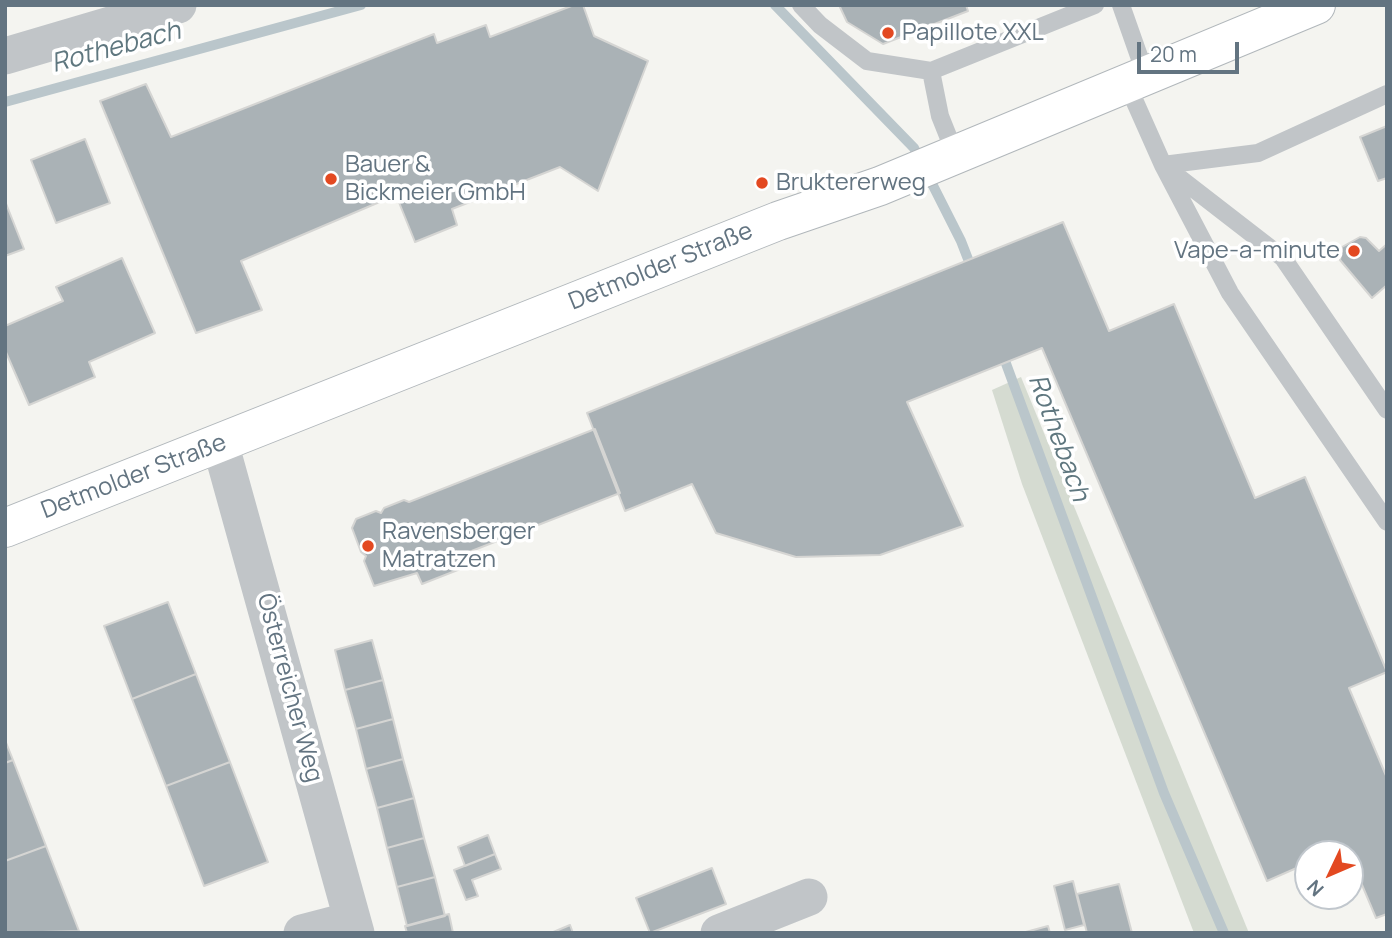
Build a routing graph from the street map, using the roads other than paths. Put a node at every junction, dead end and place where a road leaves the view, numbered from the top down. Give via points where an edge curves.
1 (178, 5) edge
2 (801, 5) edge
3 (1095, 5) edge
4 (1121, 5) edge
5 (1316, 5) edge
6 (5, 56) edge
7 (931, 71) junction
8 (1137, 80) junction
9 (1387, 94) edge
10 (935, 164) junction
11 (1163, 165) junction
12 (1387, 410) edge
13 (220, 443) junction
14 (1387, 522) edge
15 (5, 528) edge
16 (809, 897) dead end
17 (354, 926) edge
18 (302, 933) edge
19 (719, 933) edge

1 - 6 street
2 - 7 lane via 820,26 867,61
3 - 7 lane
4 - 8 lane
5 - 8 main road, Detmolder Straße
7 - 10 lane via 940,116
8 - 10 main road, Detmolder Straße
8 - 11 lane
9 - 11 lane via 1258,153
10 - 13 main road, Detmolder Straße via 778,221
11 - 12 lane via 1283,258
11 - 14 lane via 1230,293
13 - 15 main road, Detmolder Straße
13 - 17 street, Österreicher Weg
16 - 19 street
17 - 18 street

